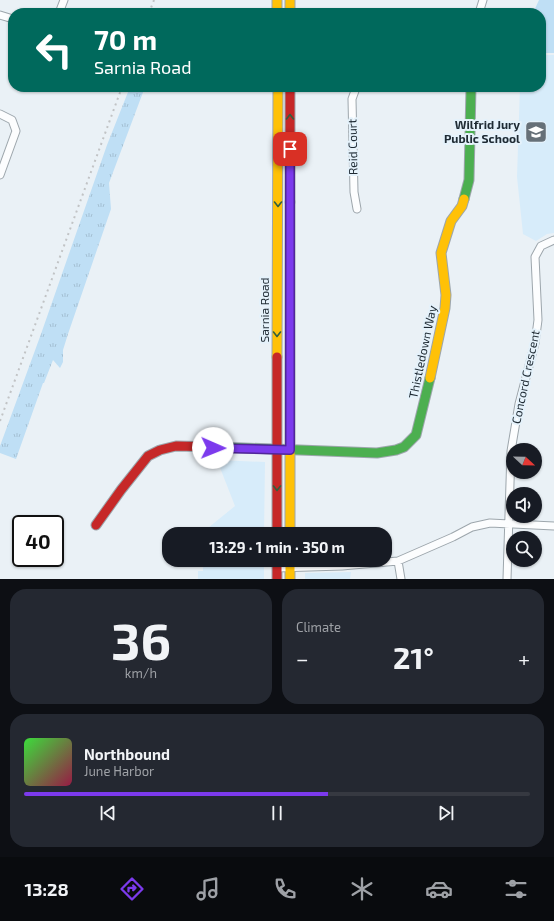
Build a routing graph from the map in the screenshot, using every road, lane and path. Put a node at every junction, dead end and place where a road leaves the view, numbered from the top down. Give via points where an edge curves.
1 (278, 92) edge
2 (290, 92) edge
3 (355, 92) edge
4 (471, 92) edge
5 (0, 114) edge
6 (0, 175) edge
7 (357, 209) dead end
8 (554, 240) edge
9 (277, 449) junction
10 (290, 450) junction
11 (510, 524) junction
12 (96, 525) dead end
13 (554, 526) edge
14 (277, 527) edge
15 (290, 527) edge
16 (398, 561) junction
17 (392, 562) edge
18 (277, 567) edge
19 (290, 567) edge
20 (277, 579) edge
21 (290, 579) edge
22 (401, 579) edge
23 (507, 579) edge

1 -> 9 main road, Sarnia Road
10 -> 2 main road, Sarnia Road
3 - 7 street, Reid Court via 352,99 354,192
4 - 10 main road, Thistledown Way via 469,180 462,206 451,221 441,253 445,308 416,435 404,447 396,450
5 - 6 street via 12,120 16,131
8 - 11 street, Concord Crescent via 541,246 535,257 538,320 511,451
9 - 10 main road, Thistledown Way
9 - 12 main road, Thistledown Way via 176,446 160,450 148,456
9 -> 14 main road, Sarnia Road
10 - 15 main road, Sarnia Road
11 - 13 street
11 - 16 street via 490,523 472,527
11 - 23 street, Concord Crescent
16 - 17 street
16 - 22 street
18 - 20 main road
19 - 21 main road

